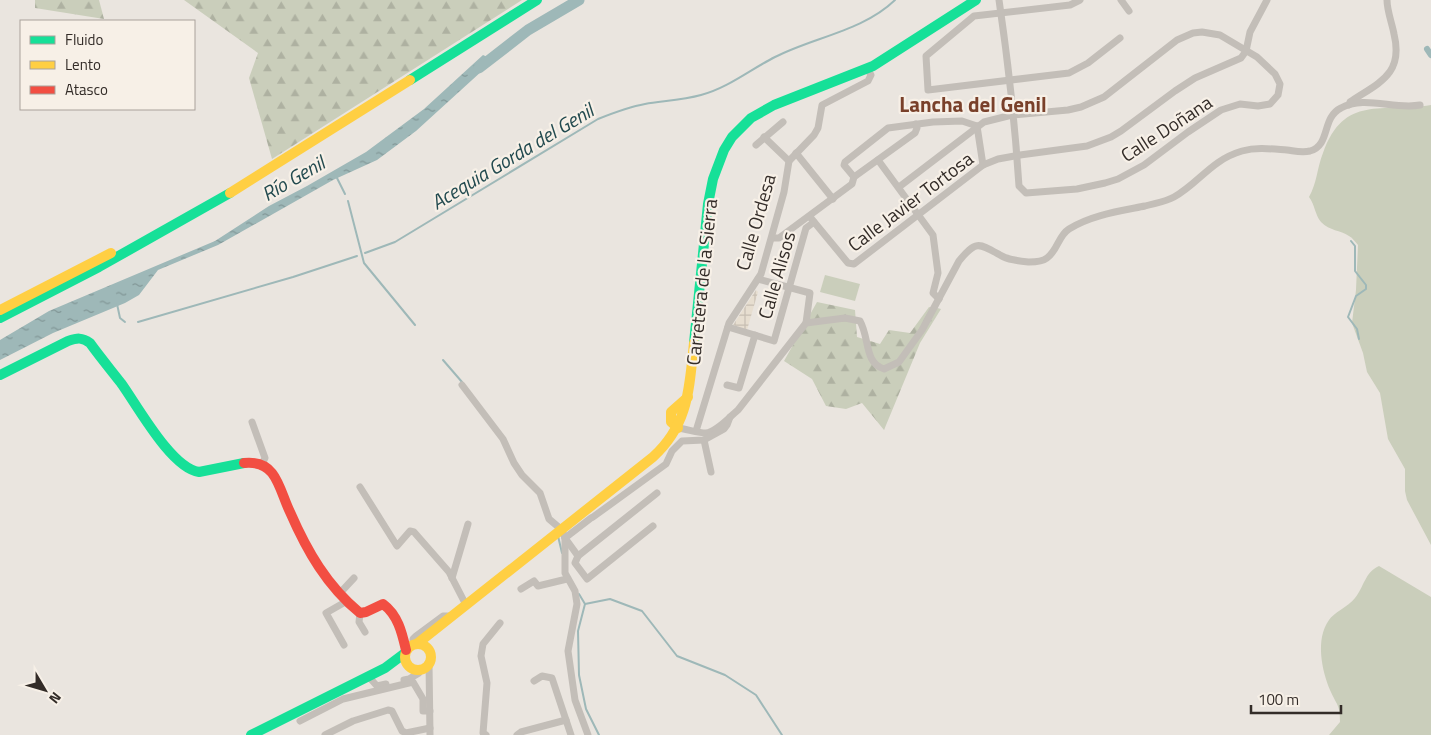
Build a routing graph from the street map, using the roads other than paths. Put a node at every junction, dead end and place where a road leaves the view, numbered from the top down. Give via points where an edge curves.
1 (537, 0) edge
2 (965, 0) edge
3 (976, 0) edge
4 (999, 0) edge
5 (1080, 0) edge
6 (1121, 0) edge
7 (1267, 0) edge
8 (1387, 0) edge
9 (1068, 2) edge
10 (1129, 11) dead end
11 (1001, 13) junction
12 (1120, 38) dead end
13 (1246, 51) junction
14 (867, 68) junction
15 (1009, 80) junction
16 (1350, 105) junction
17 (1420, 106) dead end
18 (1012, 115) junction
19 (783, 122) dead end
20 (916, 124) junction
21 (977, 126) junction
22 (764, 136) junction
23 (756, 146) dead end
24 (796, 153) junction
25 (1017, 156) junction
26 (788, 160) junction
27 (878, 160) junction
28 (983, 165) junction
29 (854, 177) junction
30 (899, 187) junction
31 (228, 193) junction
32 (833, 199) junction
33 (919, 214) junction
34 (812, 219) junction
35 (772, 238) junction
36 (758, 279) junction
37 (789, 288) junction
38 (26, 296) junction
39 (940, 300) junction
40 (0, 310) edge
41 (0, 314) edge
42 (0, 318) edge
43 (806, 323) junction
44 (728, 327) junction
45 (755, 335) junction
46 (0, 375) edge
47 (727, 384) dead end
48 (462, 385) dead end
49 (730, 417) junction
50 (252, 422) dead end
51 (678, 428) junction
52 (696, 430) junction
53 (704, 440) junction
54 (262, 464) junction
55 (711, 472) dead end
56 (360, 487) dead end
57 (657, 493) dead end
58 (468, 524) dead end
59 (653, 526) dead end
60 (563, 534) junction
61 (578, 556) junction
62 (354, 578) dead end
63 (452, 578) junction
64 (568, 579) junction
65 (521, 589) dead end
66 (340, 593) junction
67 (347, 601) junction
68 (466, 604) junction
69 (360, 612) junction
70 (451, 616) junction
71 (500, 623) dead end
72 (441, 626) junction
73 (365, 632) dead end
74 (344, 645) dead end
75 (411, 647) junction
76 (429, 650) junction
77 (420, 667) junction
78 (386, 668) junction
79 (368, 676) junction
80 (534, 681) dead end
81 (430, 711) junction
82 (566, 720) junction
83 (300, 721) dead end
84 (430, 732) edge
85 (251, 735) edge
86 (325, 735) edge
87 (486, 735) edge
88 (517, 735) edge
89 (571, 735) edge
90 (588, 735) edge

1 - 31 street
2 - 14 street, Carretera de la Sierra
3 - 14 street, Carretera de la Sierra
4 - 11 street, Calle Doñana
5 - 9 street
6 - 10 street
7 - 13 street via 1250,32
8 - 16 street via 1397,44 1394,66 1386,78
9 - 11 street
11 - 15 street, Calle Doñana
11 - 15 street via 974,16 926,56 928,90
12 - 15 street via 1069,74
13 - 18 street via 1220,35 1193,33 1177,40 1093,103 1068,110
13 - 25 street, Calle Javier Tortosa via 1241,58 1195,78 1111,137 1087,146
13 - 25 street, Calle Doñana via 1257,57 1278,79 1280,90 1275,100 1265,106 1240,104 1221,110 1144,165 1118,178 1092,187 1026,193 1019,186
14 - 24 street, Calle Ordesa via 871,76 868,81 822,105 818,128
14 - 51 street, Carretera de la Sierra via 760,112 742,126 724,150 708,204 688,397
15 - 18 street, Calle Doñana
16 - 17 street
16 - 39 street via 1333,114 1323,141 1314,149 1303,152 1259,148 1234,154 1215,164 1172,198 1076,225 1062,234 1055,249 1044,260 1014,260 988,247 975,246 959,261
18 - 21 street via 994,118
18 - 25 street, Calle Doñana
19 - 22 street, Calle Ordesa
20 - 21 street via 962,122
20 - 27 street via 915,133
20 - 29 street via 888,128 845,162
21 - 28 street
21 - 30 street
22 - 23 street, Calle Ordesa
22 - 26 street, Calle Ordesa
24 - 26 street, Calle Ordesa
24 - 32 street
25 - 28 street, Calle Javier Tortosa
26 - 35 street, Calle Ordesa via 784,192
27 - 29 street
27 - 30 street
28 - 33 street, Calle Javier Tortosa
29 - 32 street via 852,184
30 - 33 street
31 - 38 street
31 - 42 street via 154,237
32 - 34 street
33 - 34 street, Calle Javier Tortosa via 851,265
33 - 39 street via 933,235 938,273 933,293
34 - 35 street via 779,238
34 - 37 street, Calle Alisos via 806,228
35 - 36 street, Calle Ordesa
36 - 37 street
36 - 44 street, Calle Ordesa
37 - 43 street via 810,294
37 - 45 street, Calle Alisos via 774,341
38 - 40 street
38 - 41 street
39 - 43 street via 899,362 884,370 877,367 869,356 865,330 860,322 845,318
43 - 49 street
44 - 45 street
44 - 52 street, Calle Ordesa
45 - 47 street via 739,388
46 - 54 street via 68,341 84,339 175,457 195,472 234,464
48 - 60 street via 503,439 514,464 540,493 549,520
49 - 52 street via 706,433
49 - 53 street via 724,430
50 - 54 street via 265,458
51 - 52 street
51 - 60 street, Carretera de la Sierra via 666,446
53 - 55 street
53 - 60 street via 682,442 672,451 666,464 592,518
54 - 66 street via 272,474 327,580
56 - 63 street via 397,546 410,531 414,532
57 - 61 street
58 - 63 street
59 - 61 street via 587,579 575,563
60 - 61 street
60 - 64 street
60 - 68 street, Carretera de la Sierra
62 - 66 street
63 - 68 street
64 - 65 street via 538,586 534,581
64 - 90 street via 575,591 577,604 568,651 575,700
66 - 67 street
67 - 69 street
67 - 74 street via 326,613
68 - 70 street, Carretera de la Sierra
69 - 73 street via 359,622
69 - 75 street via 383,604 387,606
70 - 72 street, Carretera de la Sierra
70 - 75 street via 443,616 416,636
71 - 87 street via 482,644 480,656 487,683 483,733
72 - 75 street
72 - 76 street
75 - 76 street via 425,646
75 - 77 street via 405,660
75 - 78 street
76 - 77 street via 431,658
77 - 78 street
77 - 79 street via 419,673 409,679 377,686
77 - 81 street via 429,685
78 - 79 street
79 - 85 street
80 - 82 street via 542,676 552,678
81 - 83 street via 423,711 423,699 414,682 343,699
81 - 84 street
82 - 88 street
82 - 89 street
84 - 86 street via 406,734 392,711 388,710 353,721

